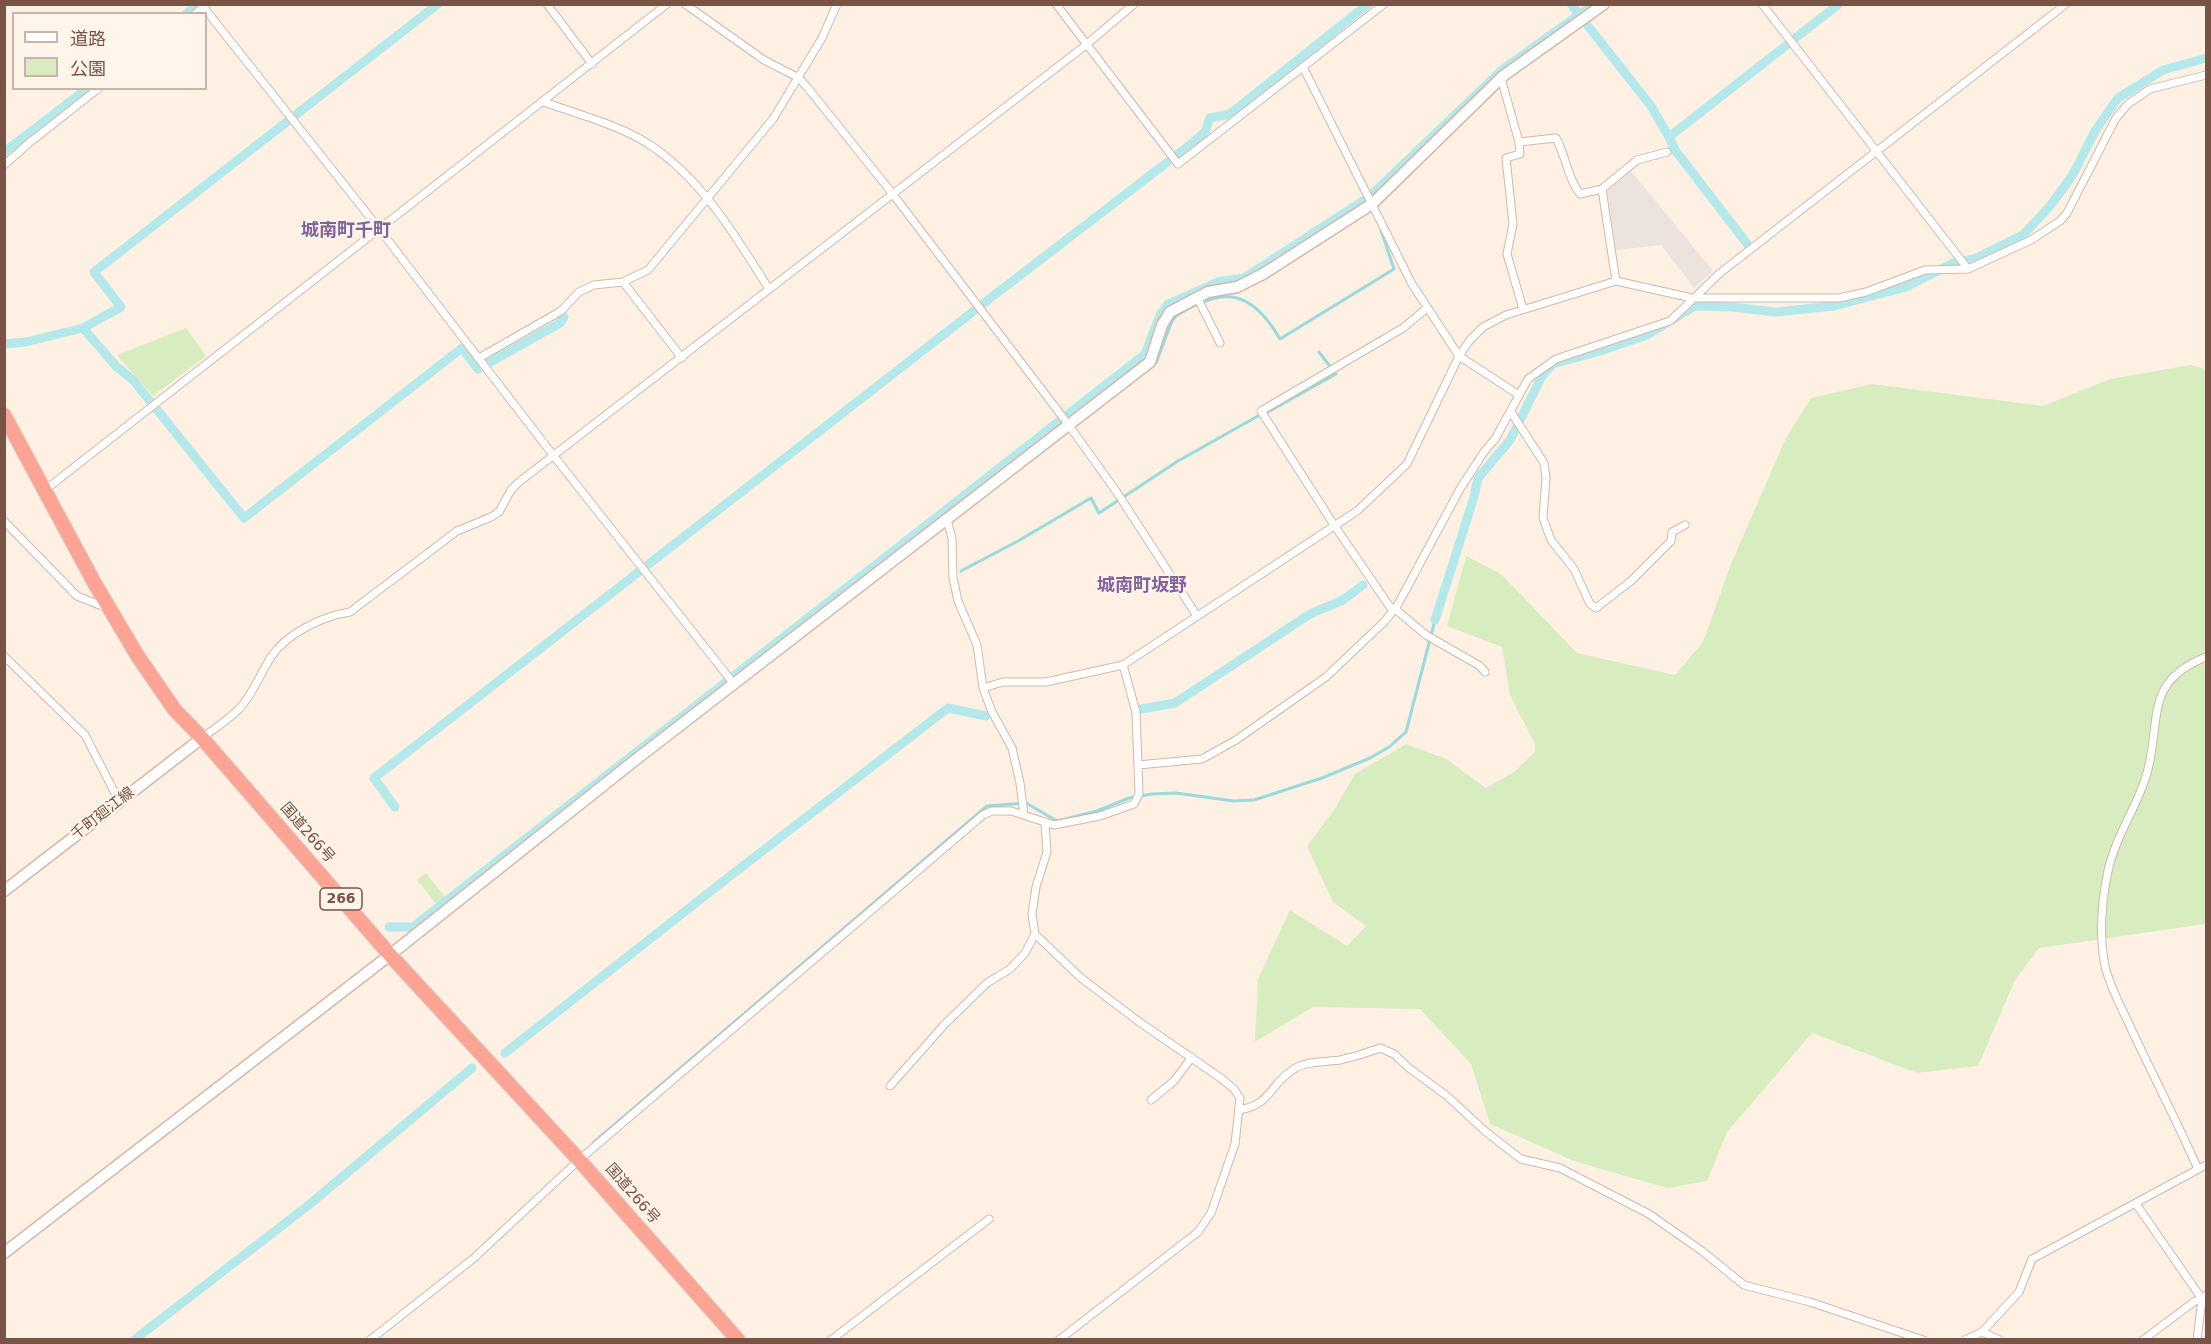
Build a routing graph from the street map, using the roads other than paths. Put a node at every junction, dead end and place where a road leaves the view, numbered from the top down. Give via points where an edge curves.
1 (547, 4) edge
2 (667, 4) edge
3 (685, 4) edge
4 (837, 4) edge
5 (1056, 4) edge
6 (1134, 4) edge
7 (1384, 4) edge
8 (1604, 4) edge
9 (1762, 4) edge
10 (2066, 4) edge
11 (203, 6) edge
12 (1086, 45) junction
13 (592, 64) junction
14 (1304, 67) junction
15 (2206, 75) edge
16 (799, 78) junction
17 (1501, 78) junction
18 (96, 90) edge
19 (544, 102) junction
20 (1519, 142) junction
21 (1876, 151) junction
22 (1667, 152) dead end
23 (4, 165) edge
24 (1602, 189) junction
25 (892, 193) junction
26 (707, 198) junction
27 (1372, 204) junction
28 (380, 230) junction
29 (1968, 269) junction
30 (1616, 281) junction
31 (623, 282) junction
32 (769, 289) junction
33 (1197, 297) junction
34 (1692, 298) junction
35 (1426, 308) junction
36 (1523, 309) junction
37 (1220, 343) dead end
38 (1459, 356) junction
39 (479, 358) junction
40 (682, 358) junction
41 (1519, 395) junction
42 (1511, 412) junction
43 (4, 415) edge
44 (1068, 424) junction
45 (554, 455) junction
46 (45, 490) junction
47 (947, 520) junction
48 (4, 521) edge
49 (1335, 525) junction
50 (1685, 525) dead end
51 (109, 609) junction
52 (1393, 609) junction
53 (1197, 616) junction
54 (4, 656) edge
55 (2206, 657) edge
56 (1123, 665) junction
57 (1485, 672) dead end
58 (734, 684) junction
59 (982, 688) junction
60 (202, 738) junction
61 (1138, 765) junction
62 (119, 801) junction
63 (1024, 815) junction
64 (1045, 822) junction
65 (4, 891) edge
66 (1035, 934) junction
67 (390, 955) junction
68 (1192, 1057) junction
69 (890, 1086) dead end
70 (1151, 1100) dead end
71 (1239, 1110) junction
72 (579, 1160) junction
73 (2206, 1165) edge
74 (2198, 1169) junction
75 (2136, 1204) junction
76 (989, 1219) dead end
77 (4, 1253) edge
78 (2204, 1297) edge
79 (1982, 1332) junction
80 (370, 1340) edge
81 (738, 1340) edge
82 (831, 1340) edge
83 (1059, 1340) edge
84 (1923, 1340) edge
85 (1965, 1340) edge
86 (2000, 1340) edge
87 (2143, 1340) edge
88 (2197, 1340) edge

1 - 13 street
2 - 13 street
3 - 16 street via 764,60
4 - 16 street
5 - 12 street
6 - 12 street
7 - 14 street
8 - 17 street
9 - 21 street
10 - 21 street
11 - 28 street
12 - 14 street via 1178,164
12 - 25 street
13 - 19 street
14 - 27 street
15 - 29 street via 2150,89 2128,104 2116,118 2060,221 2031,240
16 - 25 street
16 - 26 street via 773,119
17 - 20 street
17 - 27 street
18 - 23 street
19 - 26 street via 649,144 674,163
19 - 28 street
20 - 24 street via 1556,138 1568,176 1580,194
20 - 36 street via 1520,154 1506,158 1513,224 1507,254
21 - 29 street
21 - 34 street
22 - 24 street via 1638,160
24 - 30 street
25 - 32 street
25 - 44 street
26 - 31 street via 648,270
26 - 32 street
27 - 33 street via 1263,274 1237,287
27 - 35 street
28 - 39 street
28 - 46 street
29 - 34 street via 1924,270 1839,298
30 - 34 street
30 - 36 street
31 - 39 street via 594,285 579,292 561,311
31 - 40 street
32 - 40 street
33 - 37 street
33 - 44 street via 1170,312 1150,362
34 - 41 street via 1670,321 1556,358 1533,373
35 - 38 street
35 - 49 street via 1403,328 1261,411
36 - 38 street via 1483,327
38 - 41 street
38 - 49 street via 1407,464 1357,511
39 - 45 street
40 - 45 street
41 - 42 street
42 - 50 street via 1544,463 1543,518 1551,540 1574,569 1590,604 1596,608 1671,541 1672,532
42 - 52 street via 1460,489
43 - 46 highway, 国道266号 / 266
44 - 47 street
44 - 53 street
45 - 58 street
45 - 60 street via 511,490 499,512 457,531 350,612 333,615 286,641 239,708
46 - 51 highway, 国道266号 / 266
47 - 58 street
47 - 59 street via 952,538 953,578 976,645
48 - 51 street via 78,596
49 - 52 street
49 - 53 street
51 - 60 highway, 国道266号 / 266 via 174,709
52 - 57 street
52 - 61 street via 1326,677 1236,740 1202,759
53 - 56 street
54 - 62 street via 85,735
55 - 74 street via 2171,678 2158,701 2149,764 2142,788 2116,840 2102,921 2105,965 2114,991
56 - 59 street via 1046,682 1003,682
56 - 61 street via 1136,712
58 - 67 street
59 - 63 street via 1012,748
60 - 62 street, 千町廻江線
60 - 67 highway, 国道266号 / 266
61 - 64 street via 1140,794 1134,804 1100,816 1054,825
62 - 65 street, 千町廻江線
63 - 64 street
63 - 72 street via 992,811 983,815
64 - 66 street via 1047,852 1032,914
66 - 68 street via 1081,978
66 - 69 street via 1010,969 987,983 961,1008
67 - 72 highway, 国道266号 / 266
67 - 77 street
68 - 70 street
68 - 71 street via 1234,1089 1240,1098
71 - 83 street via 1235,1144 1211,1213 1198,1232
71 - 84 street via 1263,1102 1276,1083 1295,1068 1380,1048 1394,1054 1447,1096 1521,1160 1560,1168 1649,1214 1744,1285 1810,1302
72 - 80 street via 474,1258
72 - 81 highway, 国道266号 / 266
73 - 74 street
74 - 75 street
75 - 78 street
75 - 79 street via 2032,1259 2019,1292
76 - 82 street
78 - 87 street
78 - 88 street
79 - 85 street
79 - 86 street

